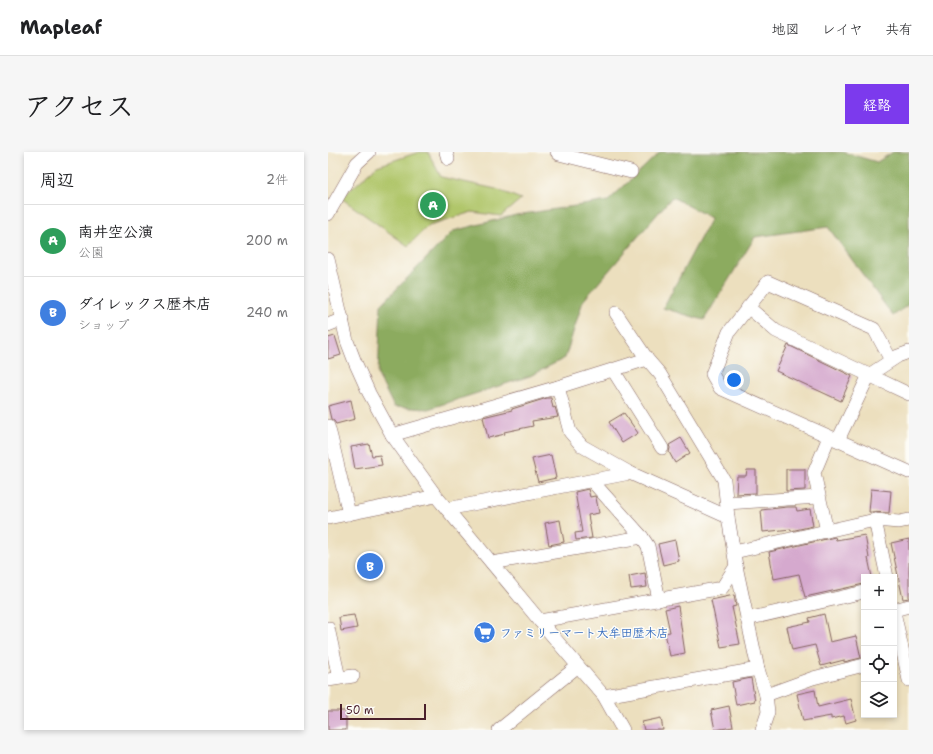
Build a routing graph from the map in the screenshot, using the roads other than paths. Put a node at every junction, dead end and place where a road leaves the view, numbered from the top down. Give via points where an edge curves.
1 (369, 152) edge
2 (557, 152) edge
3 (632, 172) dead end
4 (328, 214) edge
5 (328, 259) edge
6 (331, 287) edge
7 (748, 307) junction
8 (616, 313) dead end
9 (343, 319) junction
10 (328, 325) edge
11 (909, 352) edge
12 (646, 359) junction
13 (891, 360) junction
14 (613, 370) junction
15 (869, 375) junction
16 (558, 387) junction
17 (909, 394) edge
18 (328, 426) edge
19 (392, 435) junction
20 (833, 438) junction
21 (662, 448) dead end
22 (909, 472) edge
23 (630, 473) junction
24 (592, 480) junction
25 (436, 496) junction
26 (819, 497) junction
27 (727, 503) junction
28 (447, 509) junction
29 (349, 514) junction
30 (728, 517) junction
31 (328, 518) edge
32 (875, 520) junction
33 (909, 520) edge
34 (827, 531) junction
35 (642, 537) junction
36 (734, 552) junction
37 (492, 563) junction
38 (736, 566) junction
39 (886, 574) edge
40 (861, 593) edge
41 (658, 600) junction
42 (909, 606) edge
43 (897, 610) edge
44 (747, 619) junction
45 (540, 621) junction
46 (328, 628) edge
47 (897, 638) edge
48 (899, 656) edge
49 (578, 666) junction
50 (861, 666) edge
51 (758, 669) junction
52 (908, 674) edge
53 (353, 676) dead end
54 (333, 679) edge
55 (766, 695) junction
56 (604, 696) junction
57 (499, 730) edge
58 (623, 730) edge
59 (762, 730) edge

1 - 4 street via 357,163
2 - 3 street
5 - 6 street
6 - 9 street
7 - 13 street via 768,282 874,329
7 - 15 street via 776,331
7 - 20 street via 729,332 712,374 720,388
8 - 12 street
9 - 10 street
9 - 19 street via 347,341 355,362
11 - 13 street
12 - 14 street
12 - 27 street via 660,374 724,480
13 - 15 street
14 - 16 street
14 - 21 street
15 - 17 street
15 - 20 street
16 - 19 street
16 - 23 street via 570,432 582,446
18 - 29 street
19 - 25 street
20 - 22 street
20 - 26 street via 814,472
23 - 24 street
23 - 30 street
24 - 28 street
24 - 35 street
25 - 28 street
25 - 29 street
26 - 27 street
26 - 34 street
27 - 30 street
28 - 37 street
29 - 31 street
30 - 36 street
32 - 33 street
32 - 34 street
32 - 39 street
34 - 36 street
35 - 37 street
35 - 41 street via 648,546
36 - 38 street
37 - 45 street
38 - 41 street via 722,588
38 - 44 street
40 - 44 street
41 - 45 street
42 - 43 street
44 - 51 street
45 - 49 street
46 - 54 street
47 - 48 street
48 - 52 street
49 - 56 street
49 - 57 street
50 - 55 street via 813,678
51 - 55 street
51 - 56 street
53 - 54 street
55 - 59 street via 768,712
56 - 58 street

